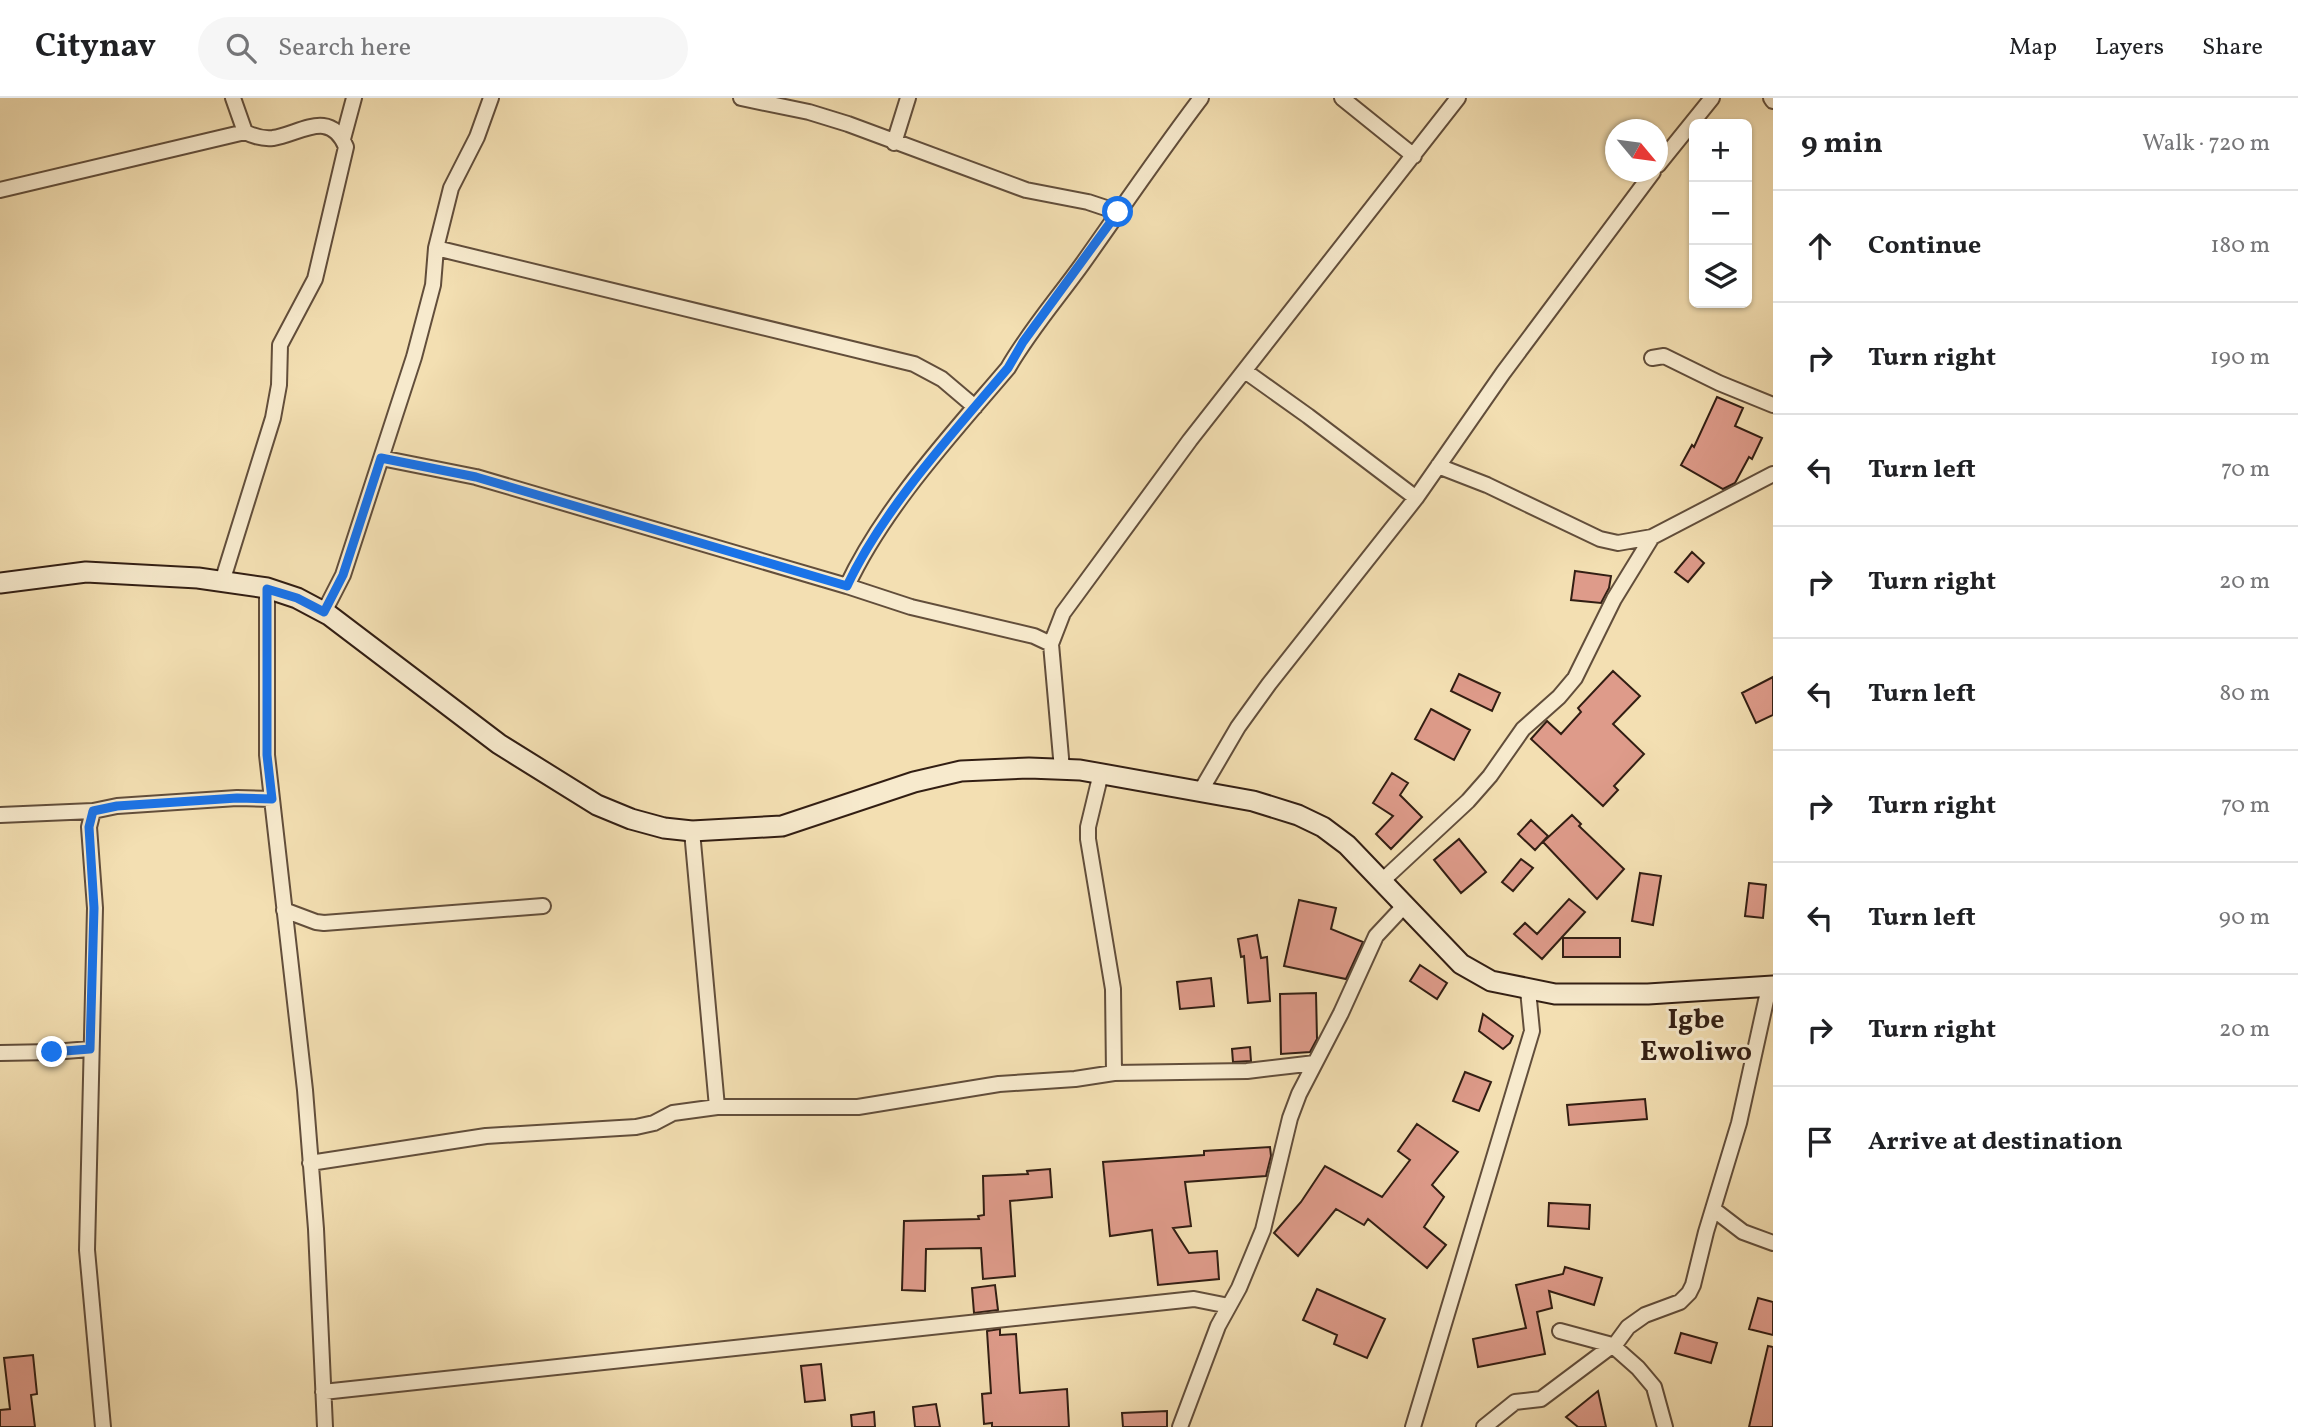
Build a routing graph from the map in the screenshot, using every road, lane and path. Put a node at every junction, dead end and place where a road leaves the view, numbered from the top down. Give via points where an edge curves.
1 (233, 98) edge
2 (354, 98) edge
3 (491, 98) edge
4 (741, 98) edge
5 (908, 98) edge
6 (1201, 98) edge
7 (1342, 98) edge
8 (1458, 98) edge
9 (1712, 98) edge
10 (245, 132) junction
11 (343, 139) junction
12 (894, 143) junction
13 (1668, 152) edge
14 (1414, 156) junction
15 (1646, 182) edge
16 (0, 190) edge
17 (1118, 212) junction
18 (436, 248) junction
19 (1652, 358) dead end
20 (1245, 371) junction
21 (1773, 405) edge
22 (975, 407) junction
23 (381, 458) junction
24 (1438, 466) junction
25 (1773, 474) edge
26 (1416, 498) junction
27 (1652, 537) junction
28 (222, 582) junction
29 (0, 583) edge
30 (847, 586) junction
31 (267, 589) junction
32 (324, 612) junction
33 (1051, 644) junction
34 (1062, 769) junction
35 (1101, 773) junction
36 (1200, 792) junction
37 (272, 799) junction
38 (93, 811) junction
39 (0, 815) edge
40 (692, 831) junction
41 (1382, 881) junction
42 (1405, 905) junction
43 (543, 906) dead end
44 (284, 910) junction
45 (1771, 986) edge
46 (1528, 990) junction
47 (90, 1049) junction
48 (0, 1053) edge
49 (1315, 1063) junction
50 (1114, 1073) junction
51 (716, 1107) junction
52 (310, 1163) junction
53 (1713, 1209) junction
54 (1773, 1243) edge
55 (1229, 1306) junction
56 (1559, 1331) dead end
57 (1612, 1345) junction
58 (323, 1392) junction
59 (103, 1427) edge
60 (325, 1427) edge
61 (1180, 1427) edge
62 (1413, 1427) edge
63 (1484, 1427) edge
64 (1665, 1427) edge

1 - 10 street
2 - 11 street
3 - 18 street via 451,188
4 - 12 street via 822,116
5 - 12 street
6 - 17 street
7 - 14 street
8 - 14 street
9 - 13 street
10 - 11 street via 271,138 313,125 325,126
10 - 16 street
11 - 28 street via 345,157 314,279 280,345 273,418
12 - 17 street via 1026,190
14 - 20 street
15 - 24 street
17 - 22 street via 1008,368
18 - 22 street via 914,364 942,379
18 - 23 street via 433,285
19 - 21 street via 1664,356
20 - 26 street
20 - 33 street via 1063,613
22 - 30 street via 887,519
23 - 30 street via 476,477
23 - 32 street via 343,575
24 - 26 street
24 - 27 street via 1600,539 1618,542
25 - 27 street
26 - 36 street via 1261,695
27 - 41 street via 1614,599 1575,678 1523,729 1468,801
28 - 29 street via 86,572
28 - 31 street
30 - 33 street
31 - 32 street
31 - 37 street via 267,755
32 - 40 street via 499,744 597,805 653,825
33 - 34 street
34 - 35 street
34 - 40 street via 961,771 782,826
35 - 36 street
35 - 50 street via 1088,839 1113,989
36 - 41 street via 1253,802 1323,827
37 - 38 street
37 - 44 street
38 - 39 street
38 - 47 street via 89,827 94,908
40 - 51 street
41 - 42 street
42 - 46 street via 1461,964 1491,981
42 - 49 street via 1376,936
43 - 44 street via 324,923
44 - 52 street
45 - 46 street via 1648,994
45 - 53 street via 1739,1124
46 - 62 street via 1532,1031
47 - 48 street
47 - 59 street via 87,1250
49 - 50 street via 1247,1071
49 - 55 street via 1290,1118 1263,1230
50 - 51 street via 999,1084 858,1107
51 - 52 street via 673,1114 636,1127 486,1136
52 - 58 street
53 - 54 street via 1743,1232
53 - 57 street via 1689,1293 1680,1302 1645,1315
55 - 58 street via 1194,1299
55 - 61 street
56 - 57 street
57 - 63 street via 1541,1399 1516,1402
57 - 64 street via 1654,1387
58 - 60 street

